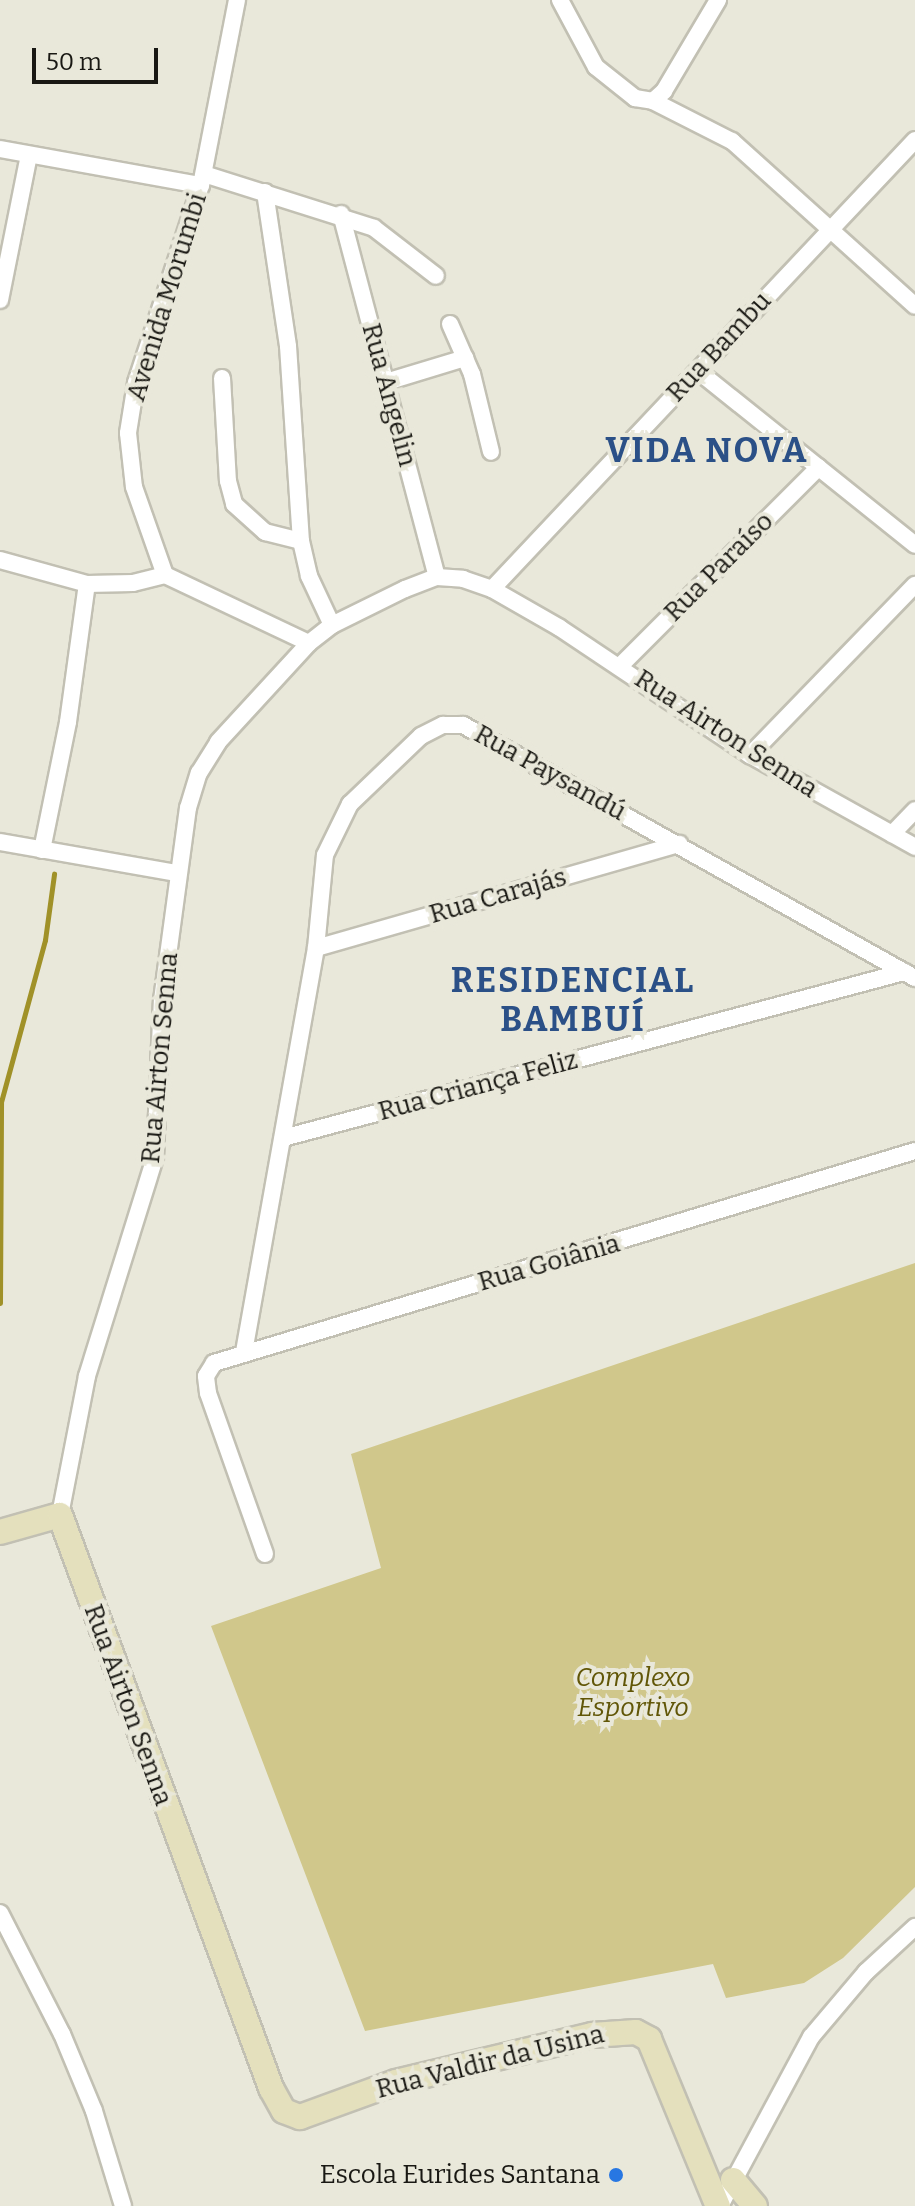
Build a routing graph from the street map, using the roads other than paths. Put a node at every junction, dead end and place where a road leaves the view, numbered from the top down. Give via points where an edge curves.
1 (237, 0) edge
2 (560, 0) edge
3 (718, 0) edge
4 (653, 101) junction
5 (915, 140) edge
6 (0, 149) edge
7 (29, 155) junction
8 (203, 179) junction
9 (265, 192) junction
10 (341, 214) junction
11 (830, 226) junction
12 (436, 276) dead end
13 (1, 289) edge
14 (915, 306) edge
15 (450, 324) dead end
16 (465, 358) junction
17 (698, 371) junction
18 (222, 378) dead end
19 (386, 382) junction
20 (491, 452) dead end
21 (819, 467) junction
22 (301, 541) junction
23 (915, 545) edge
24 (0, 560) edge
25 (165, 575) junction
26 (437, 577) junction
27 (87, 584) junction
28 (915, 585) edge
29 (492, 589) junction
30 (332, 625) junction
31 (309, 643) junction
32 (620, 666) junction
33 (750, 755) junction
34 (915, 810) edge
35 (892, 834) junction
36 (0, 842) edge
37 (679, 844) junction
38 (915, 847) edge
39 (42, 850) junction
40 (176, 873) junction
41 (316, 948) junction
42 (910, 975) edge
43 (283, 1138) junction
44 (915, 1151) edge
45 (244, 1352) junction
46 (60, 1515) junction
47 (0, 1532) edge
48 (265, 1554) dead end
49 (0, 1913) edge
50 (915, 1927) edge
51 (330, 2106) joint
52 (733, 2180) junction
53 (123, 2206) edge
54 (719, 2206) edge
55 (755, 2206) edge

1 - 8 street, Avenida Morumbi
2 - 4 street via 596,67 635,98
3 - 4 street
4 - 11 street via 732,141
5 - 11 street, Rua Bambu
6 - 7 street
7 - 8 street
7 - 13 street
8 - 9 street
8 - 25 street, Avenida Morumbi via 136,383 128,433 134,487
9 - 10 street
9 - 22 street via 289,361
10 - 12 street via 406,248
10 - 19 street, Rua Angelin
11 - 14 street
11 - 17 street, Rua Bambu
15 - 16 street
16 - 19 street
16 - 20 street
17 - 21 street
17 - 29 street, Rua Bambu
18 - 22 street via 234,504 265,532
19 - 26 street, Rua Angelin
21 - 23 street
21 - 32 street, Rua Paraíso
22 - 30 street via 309,576
24 - 27 street
25 - 27 street via 133,583
25 - 31 street
26 - 29 street, Rua Airton Senna
26 - 30 street, Rua Airton Senna
27 - 39 street via 68,722
28 - 33 street
29 - 32 street, Rua Airton Senna
30 - 31 street, Rua Airton Senna
31 - 40 street, Rua Airton Senna via 218,742 199,773
32 - 33 street, Rua Airton Senna
33 - 35 street, Rua Airton Senna
34 - 35 street
35 - 38 street, Rua Airton Senna
36 - 39 street
37 - 41 street, Rua Carajás
37 - 41 street, Rua Paysandú via 463,725 443,725 389,764 336,825 325,855
37 - 42 street, Rua Paysandú
39 - 40 street
40 - 46 street, Rua Airton Senna via 162,1000 155,1158 87,1376
41 - 43 street, Rua Paysandú
42 - 43 street, Rua Criança Feliz
43 - 45 street, Rua Paysandú
44 - 45 street, Rua Goiânia
45 - 48 street, Rua Goiânia via 209,1370 208,1393
46 - 47 street
46 - 51 street, Rua Airton Senna via 271,2088 294,2117
49 - 53 street via 67,2047
50 - 52 street via 866,1972 811,2037
51 - 54 street, Rua Valdir da Usina via 396,2082 592,2035 630,2031 649,2039
52 - 54 street
52 - 55 street

